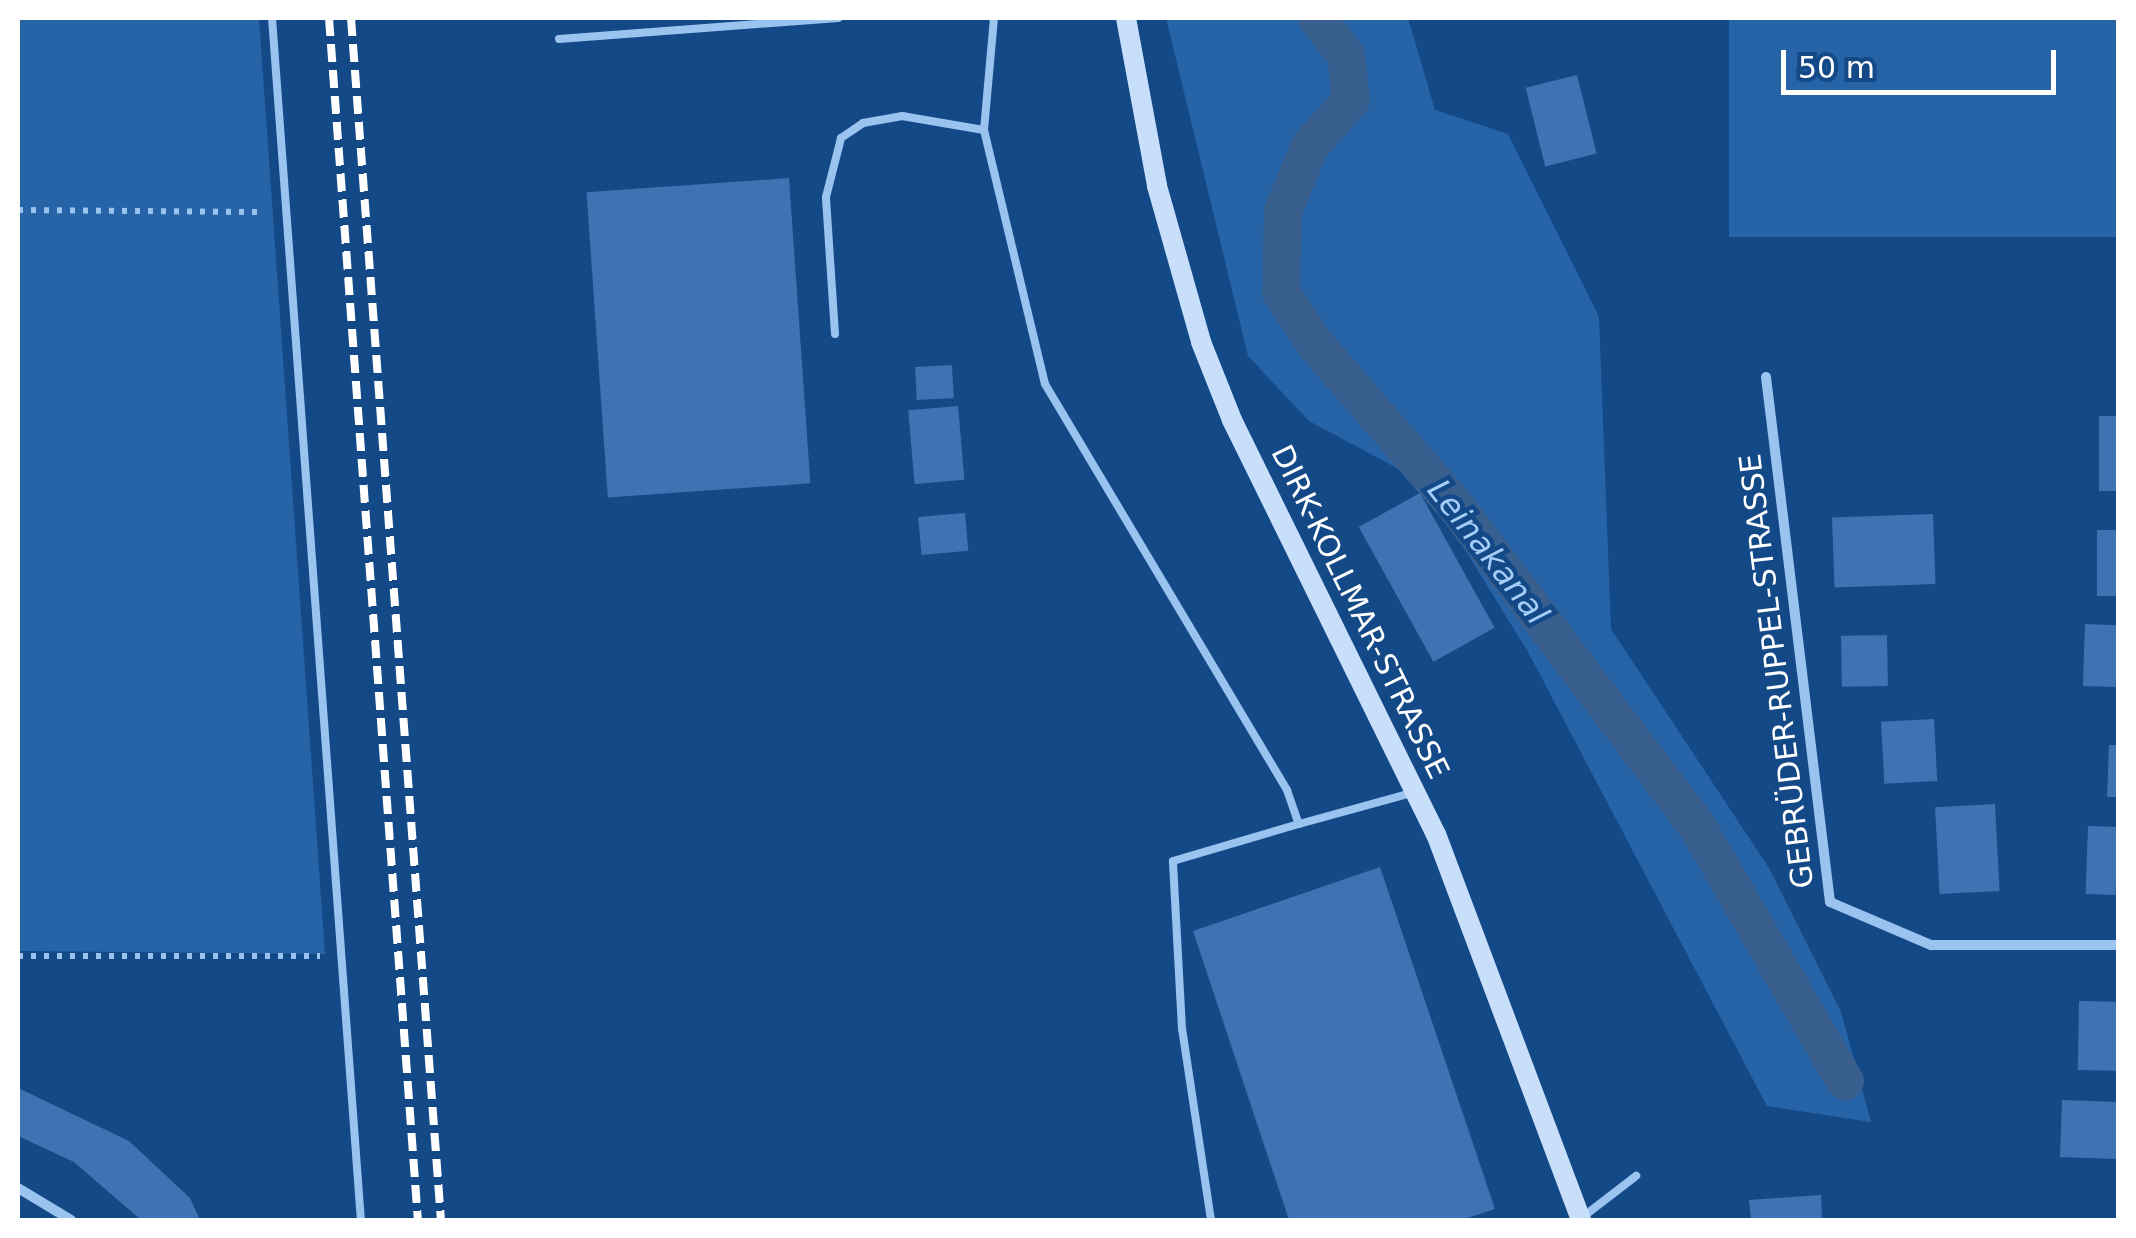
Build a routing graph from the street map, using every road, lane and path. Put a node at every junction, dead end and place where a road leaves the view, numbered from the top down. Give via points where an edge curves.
1 (272, 18) edge
2 (838, 18) edge
3 (994, 18) edge
4 (1126, 18) edge
5 (560, 39) dead end
6 (984, 130) junction
7 (18, 210) edge
8 (286, 211) junction
9 (835, 334) dead end
10 (1766, 377) dead end
11 (1414, 792) junction
12 (1299, 824) junction
13 (2118, 945) edge
14 (18, 956) edge
15 (341, 956) junction
16 (1636, 1176) dead end
17 (18, 1188) edge
18 (1581, 1219) edge
19 (72, 1220) edge
20 (361, 1220) edge
21 (1211, 1220) edge

1 - 8 lane
2 - 5 lane
3 - 6 lane
4 - 11 street, DIRK-KOLLMAR-STRASSE via 1157,186 1201,342 1232,420
6 - 9 lane via 902,116 862,123 841,138 826,197
6 - 12 lane via 1045,384 1287,790
7 - 8 path
8 - 15 lane
10 - 13 street, GEBRÜDER-RUPPEL-STRASSE via 1830,902 1931,945
11 - 12 lane
11 - 18 street, DIRK-KOLLMAR-STRASSE via 1465,901
12 - 21 lane via 1174,862 1182,1029
14 - 15 path
15 - 20 lane
16 - 18 lane
17 - 19 street

